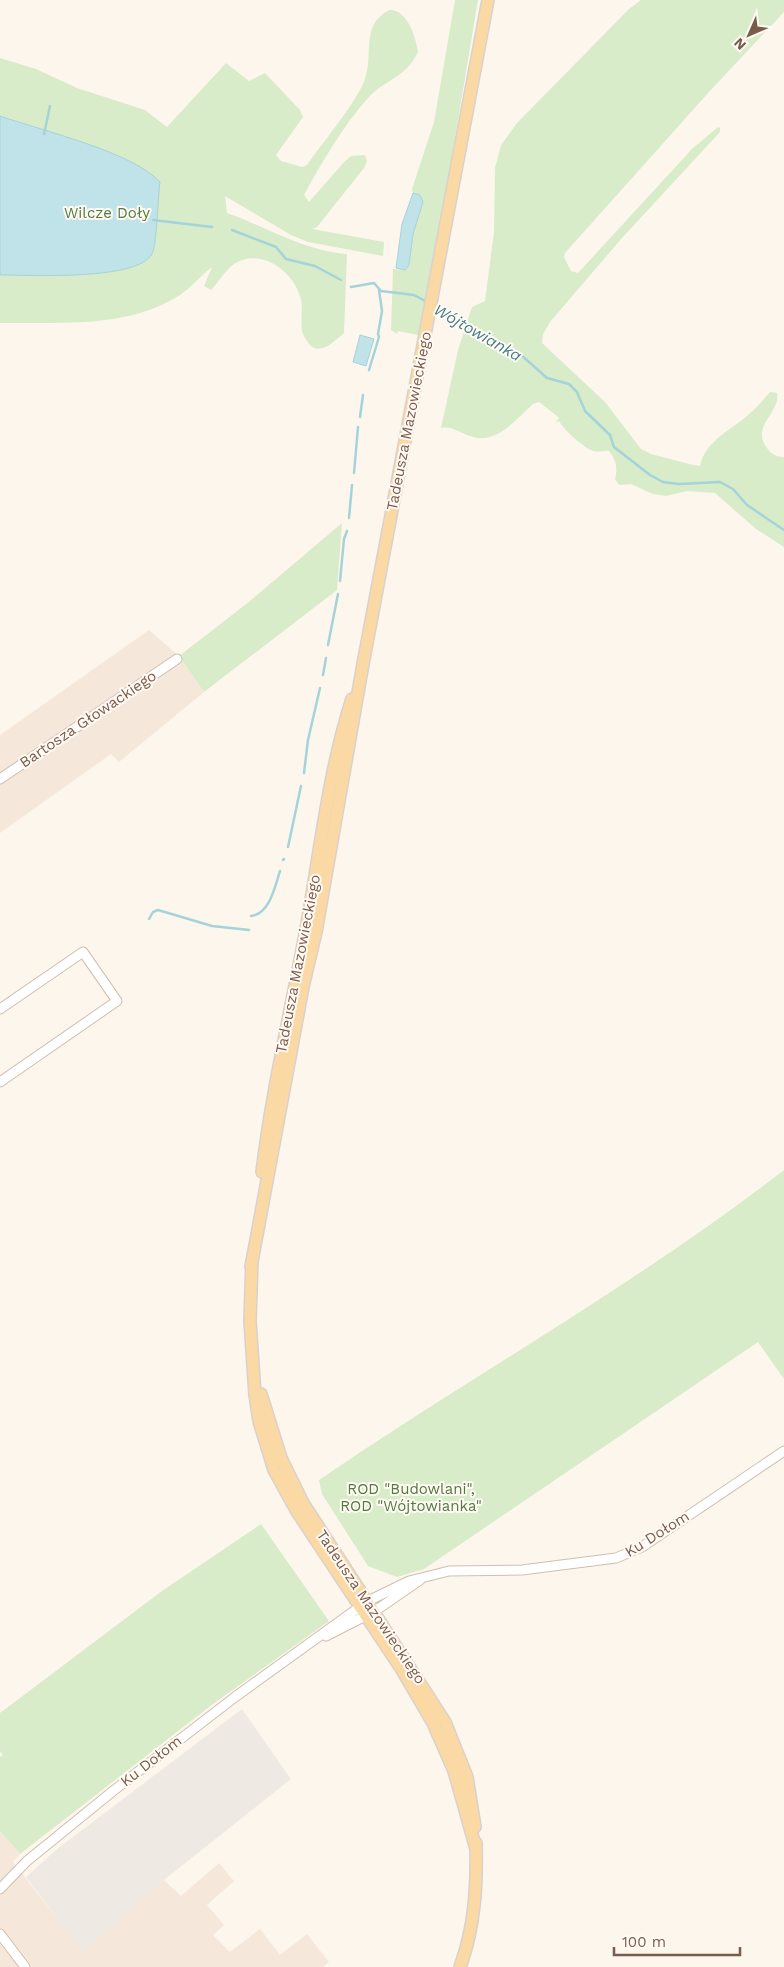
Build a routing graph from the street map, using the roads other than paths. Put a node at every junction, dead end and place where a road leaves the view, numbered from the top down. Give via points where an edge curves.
1 (488, 0) edge
2 (177, 659) dead end
3 (0, 779) edge
4 (0, 1009) edge
5 (0, 1082) edge
6 (784, 1451) edge
7 (367, 1609) junction
8 (0, 1889) edge
9 (0, 1934) edge
10 (25, 1967) edge
11 (460, 1967) edge

1 - 7 main road, Tadeusza Mazowieckiego via 252,1267 250,1321 254,1367 271,1430 291,1480
2 - 3 street, Bartosza Głowackiego
4 - 5 street via 83,952 117,1001
6 - 7 street, Ku Dołom via 642,1547 616,1558 522,1570 449,1571 424,1577
7 - 8 street, Ku Dołom via 311,1643 235,1697 27,1860
7 - 11 main road, Tadeusza Mazowieckiego via 435,1704 454,1741 471,1796 476,1849 472,1926
9 - 10 street

